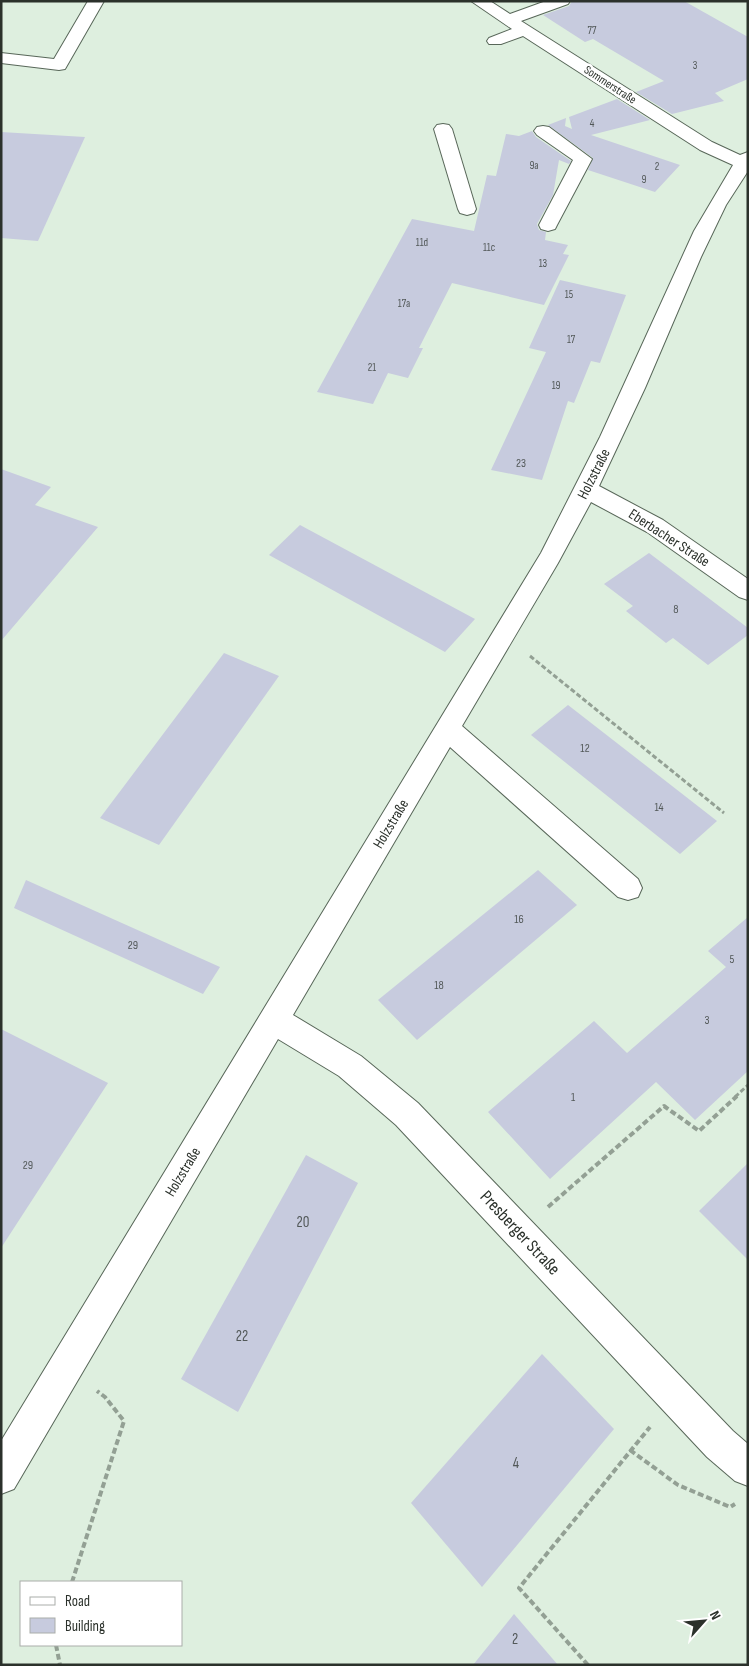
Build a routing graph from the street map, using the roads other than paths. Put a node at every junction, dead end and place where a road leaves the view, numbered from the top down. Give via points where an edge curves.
1 (96, 1) edge
2 (479, 1) edge
3 (562, 1) edge
4 (509, 20) junction
5 (524, 30) junction
6 (495, 41) dead end
7 (1, 58) edge
8 (443, 129) dead end
9 (543, 132) dead end
10 (742, 174) edge
11 (467, 209) dead end
12 (548, 225) dead end
13 (587, 490) junction
14 (748, 591) edge
15 (448, 729) junction
16 (628, 888) dead end
17 (274, 1020) junction
18 (1, 1476) edge
19 (745, 1484) edge

1 - 7 street via 59,65
2 - 4 street, Sommerstraße
3 - 4 street
4 - 5 street, Sommerstraße
5 - 6 street
5 - 10 street, Sommerstraße via 706,146
8 - 11 street
9 - 12 street via 583,159
10 - 13 street, Holzstraße via 692,254
13 - 14 street, Eberbacher Straße via 655,526
13 - 15 street, Holzstraße
15 - 16 street
15 - 17 street, Holzstraße
17 - 18 street, Holzstraße
17 - 19 street, Presberger Straße via 350,1066 407,1114 720,1444

